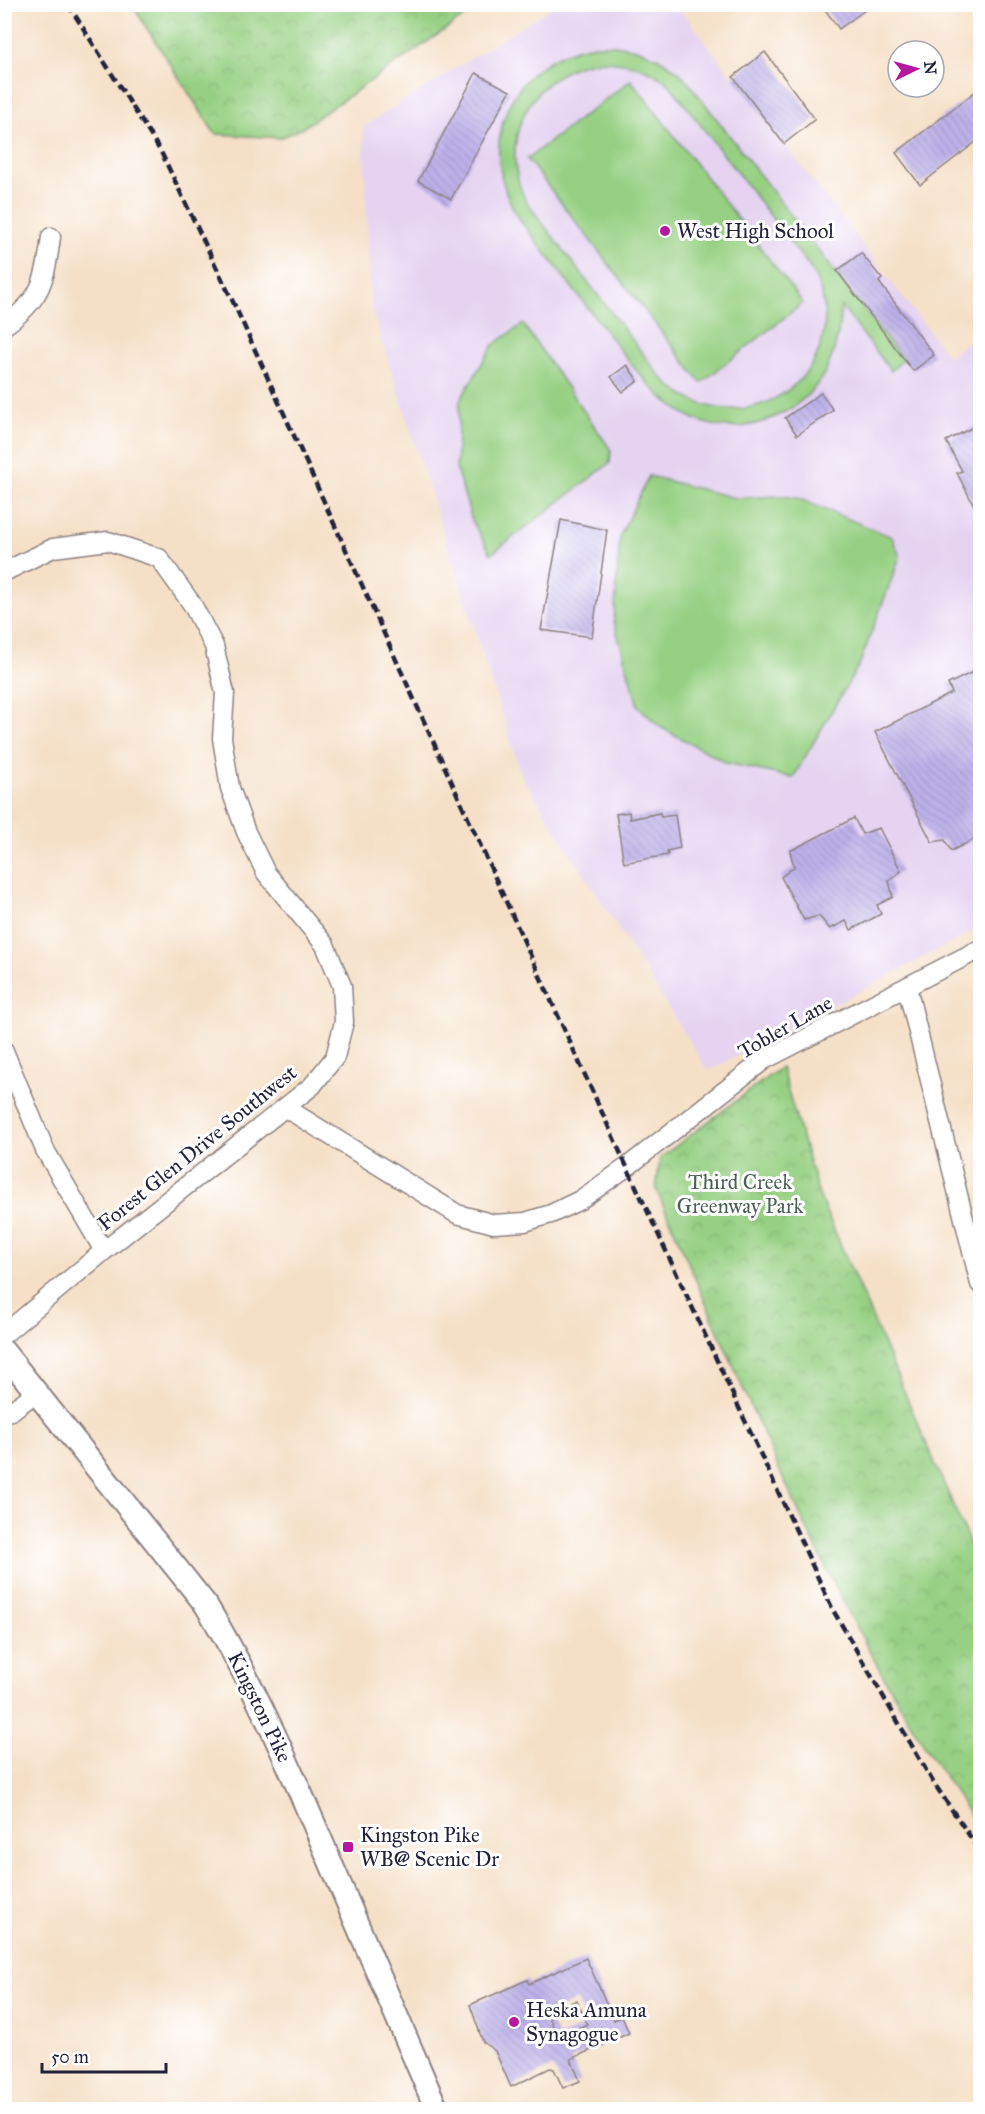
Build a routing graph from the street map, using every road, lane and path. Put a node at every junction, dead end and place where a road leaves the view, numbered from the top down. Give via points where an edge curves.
1 (51, 237) dead end
2 (4, 326) edge
3 (4, 572) edge
4 (981, 949) edge
5 (907, 987) junction
6 (4, 1051) edge
7 (286, 1108) junction
8 (104, 1251) junction
9 (979, 1278) edge
10 (4, 1334) edge
11 (4, 1352) edge
12 (36, 1392) junction
13 (4, 1412) edge
14 (437, 2109) edge

1 - 2 street via 45,280 26,310
3 - 7 street, Forest Glen Drive Southwest via 53,548 108,541 159,558 192,604 214,646 225,693 222,738 230,788 246,831 266,873 325,945 342,986 344,1022 335,1057 312,1086
4 - 5 street, Tobler Lane
5 - 7 street, Tobler Lane via 764,1060 580,1200 551,1215 525,1222 494,1224 457,1215
5 - 9 street
6 - 8 street via 45,1150
7 - 8 street, Forest Glen Drive Southwest
8 - 10 street, Forest Glen Drive Southwest
11 - 12 main road, Kingston Pike
12 - 13 street
12 - 14 main road, Kingston Pike via 206,1605 230,1644 308,1809

